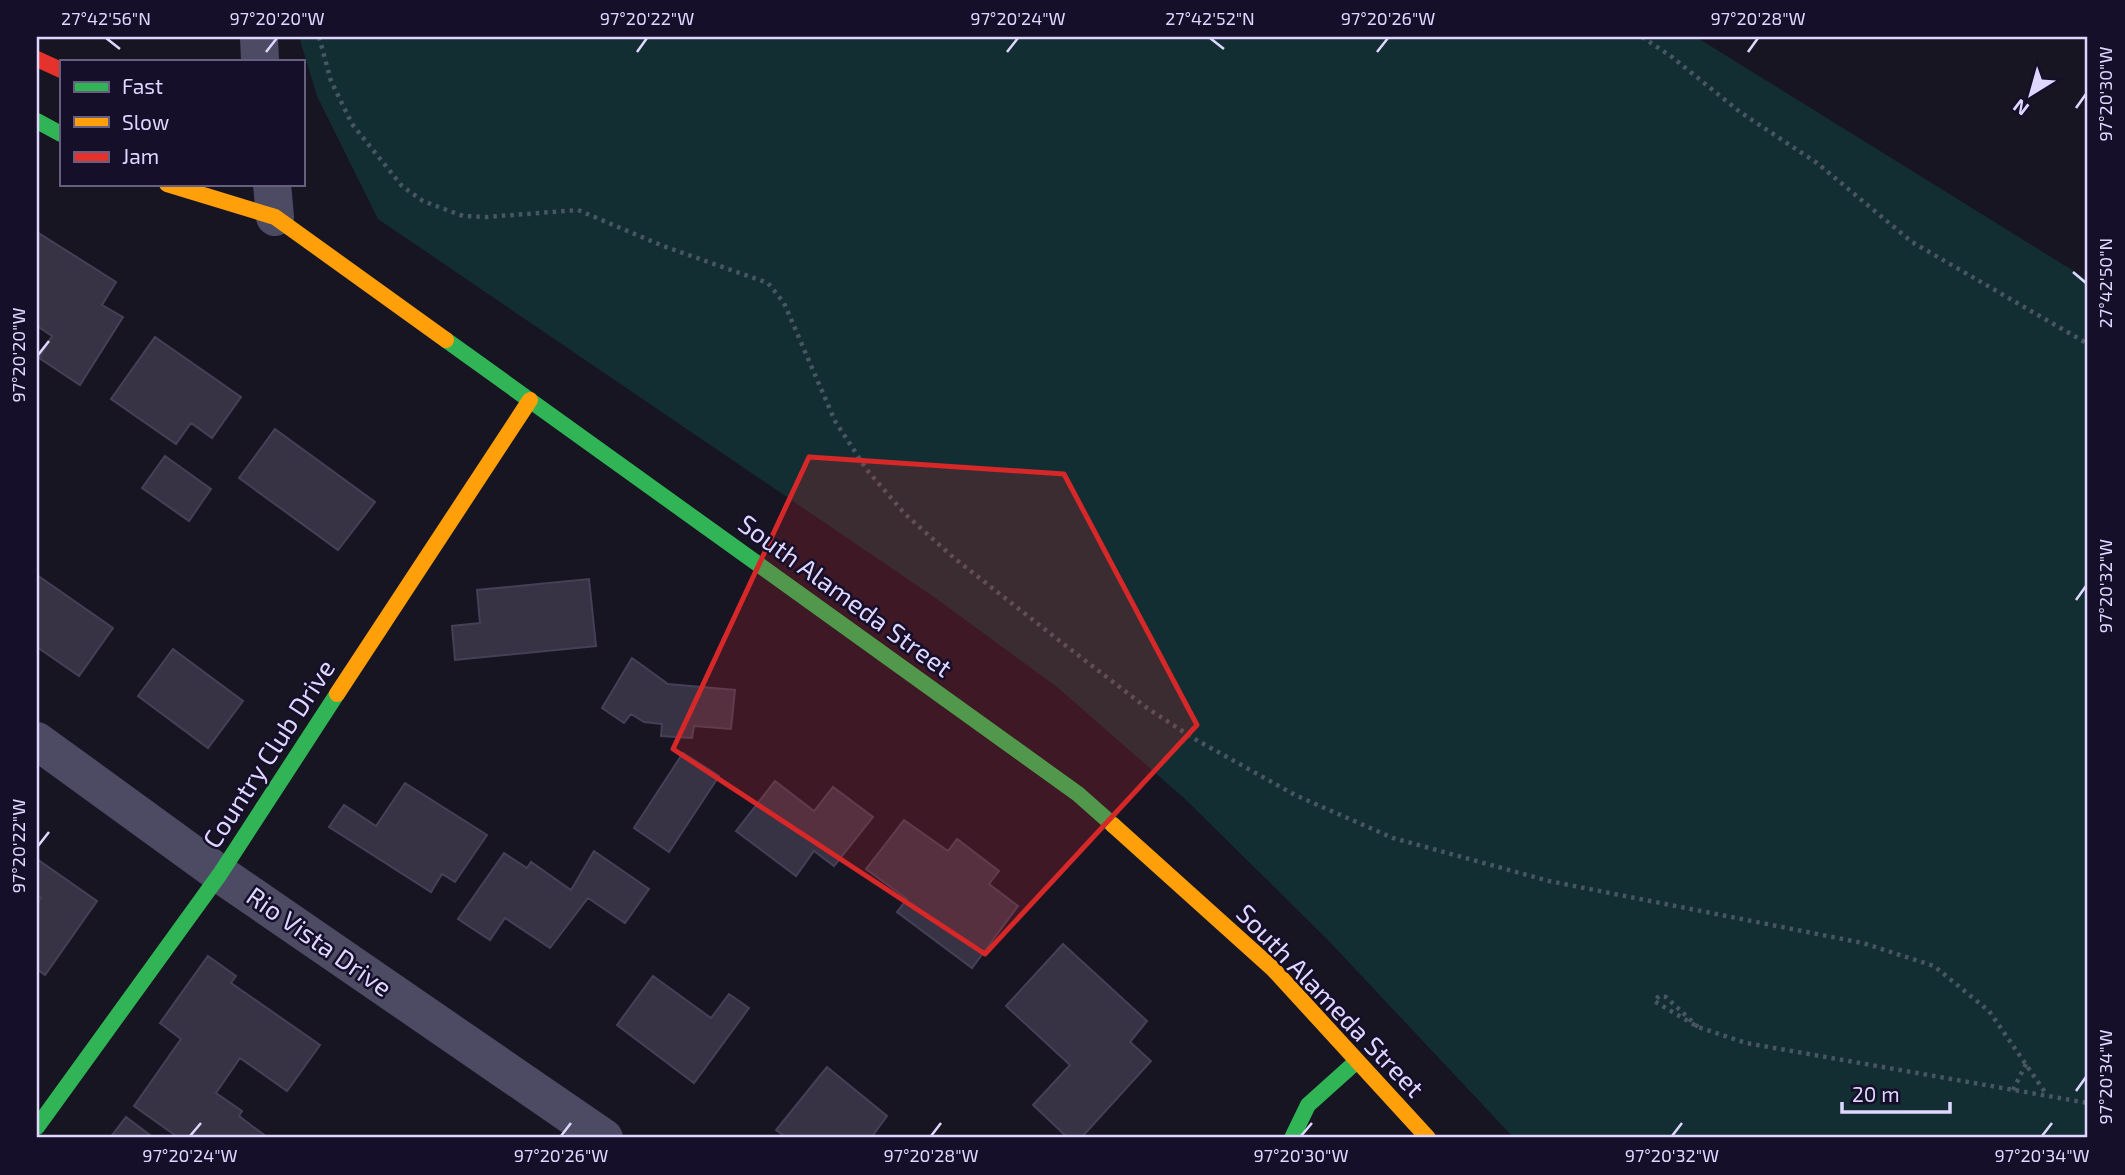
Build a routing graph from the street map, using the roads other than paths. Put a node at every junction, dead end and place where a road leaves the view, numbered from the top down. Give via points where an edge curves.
1 (259, 37) edge
2 (37, 58) edge
3 (260, 60) edge
4 (60, 70) edge
5 (37, 121) edge
6 (60, 133) edge
7 (181, 186) edge
8 (265, 198) edge
9 (530, 400) junction
10 (37, 741) edge
11 (220, 874) junction
12 (1357, 1061) junction
13 (37, 1127) edge
14 (604, 1138) edge
15 (1292, 1138) edge
16 (1428, 1138) edge

1 - 3 street
2 - 4 main road
5 - 6 main road
7 - 8 main road, South Alameda Street
8 - 9 main road, South Alameda Street
9 - 11 main road, Country Club Drive
9 - 12 main road, South Alameda Street via 1078,794 1273,970
10 - 11 street, Rio Vista Drive
11 - 13 main road, Country Club Drive
11 - 14 street, Rio Vista Drive
12 - 15 main road via 1309,1104 1295,1123
12 - 16 main road, South Alameda Street

